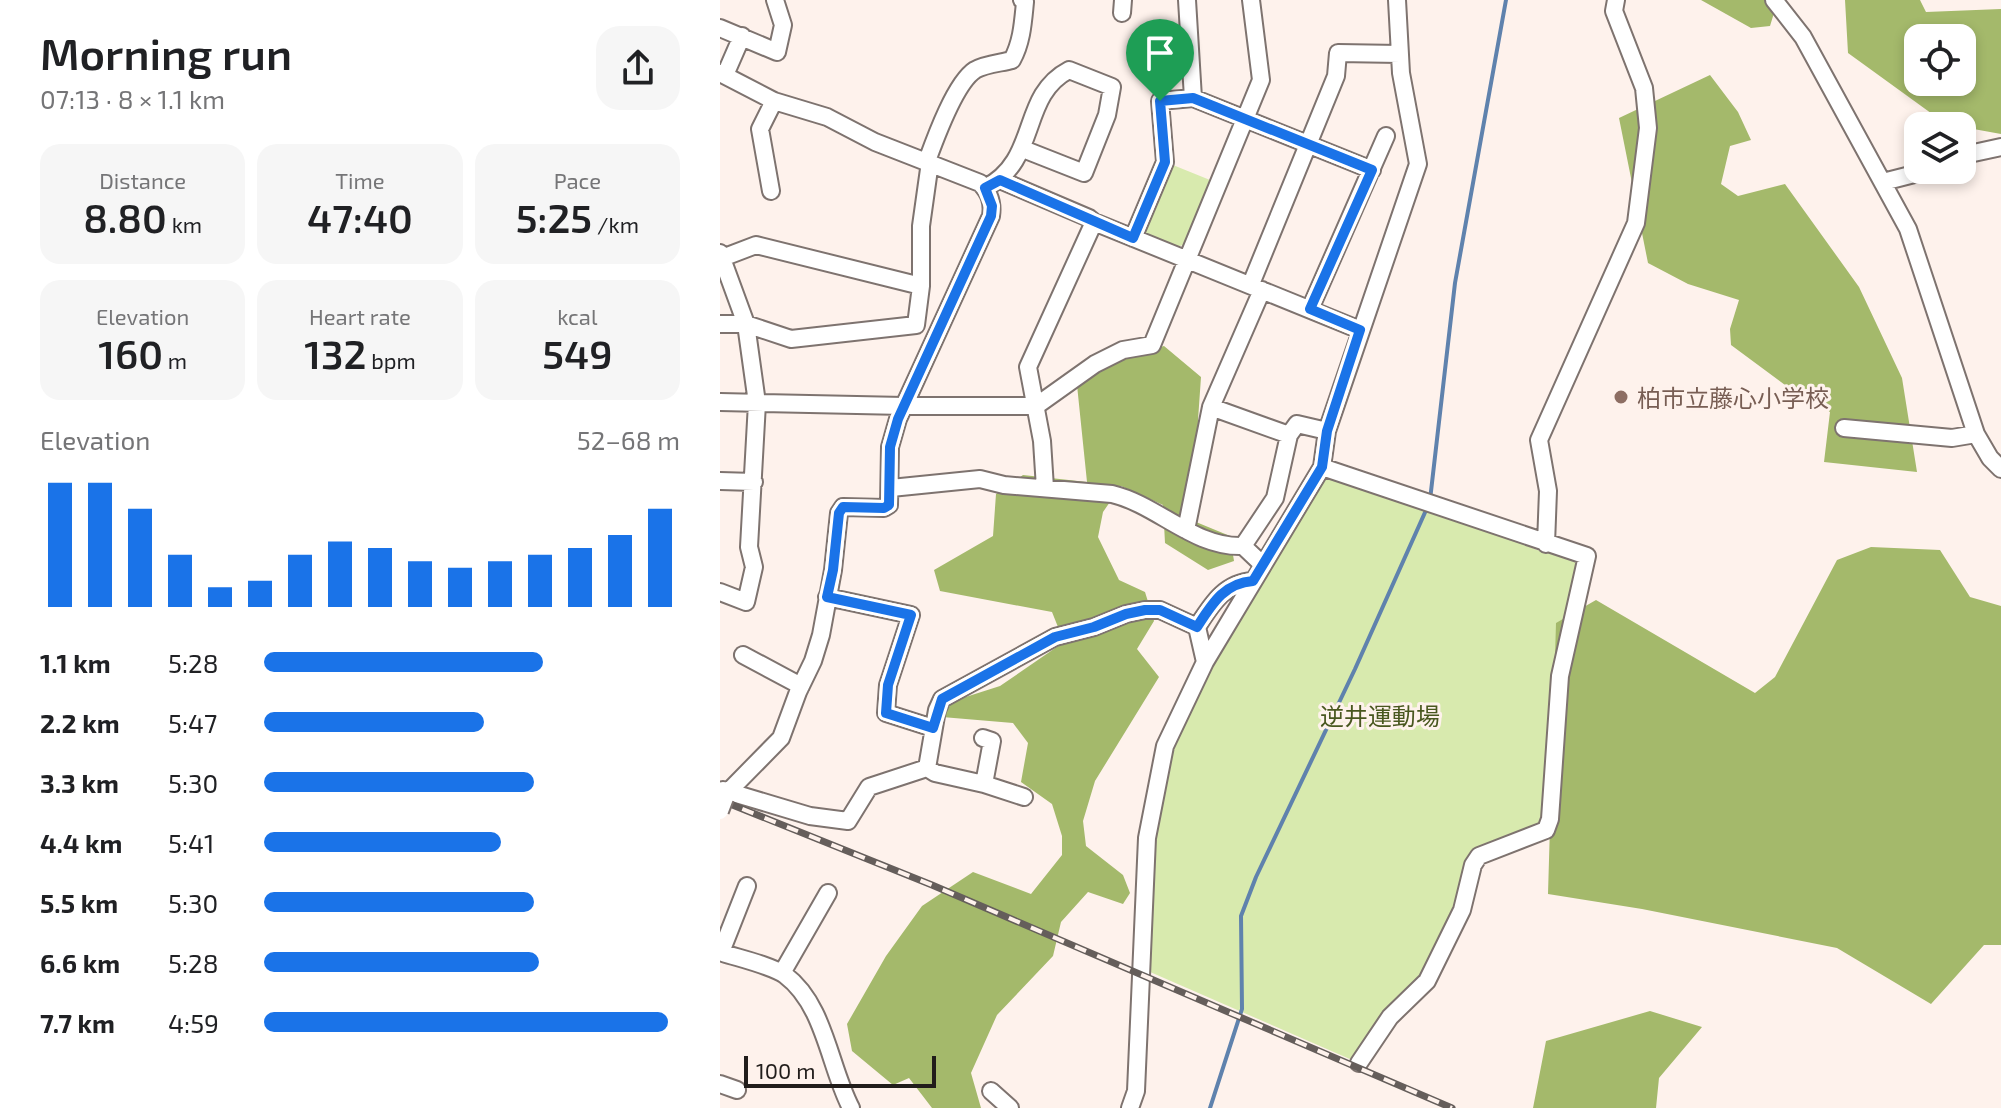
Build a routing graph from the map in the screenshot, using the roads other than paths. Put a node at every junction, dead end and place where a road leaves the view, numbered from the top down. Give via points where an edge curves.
1 (775, 0) edge
2 (1022, 0) edge
3 (1187, 0) edge
4 (1251, 0) edge
5 (1397, 0) edge
6 (1616, 0) edge
7 (1774, 0) edge
8 (720, 28) edge
9 (742, 36) junction
10 (1400, 54) junction
11 (723, 74) edge
12 (1193, 98) junction
13 (774, 101) junction
14 (1244, 118) junction
15 (1386, 136) dead end
16 (1307, 144) junction
17 (2001, 147) edge
18 (1023, 149) junction
19 (1976, 152) edge
20 (928, 161) junction
21 (1372, 170) junction
22 (1904, 177) edge
23 (1883, 182) junction
24 (993, 184) junction
25 (771, 191) dead end
26 (1094, 222) junction
27 (1133, 238) junction
28 (721, 256) edge
29 (1187, 259) junction
30 (921, 286) junction
31 (1257, 287) junction
32 (1310, 309) junction
33 (720, 324) edge
34 (746, 324) junction
35 (1360, 330) junction
36 (720, 402) edge
37 (757, 403) junction
38 (904, 406) junction
39 (1036, 406) junction
40 (1211, 407) junction
41 (1844, 428) dead end
42 (1327, 431) junction
43 (1976, 434) junction
44 (1289, 435) junction
45 (1322, 467) junction
46 (2001, 469) edge
47 (720, 481) edge
48 (754, 482) junction
49 (891, 488) junction
50 (1045, 488) junction
51 (1186, 530) junction
52 (1546, 544) junction
53 (1243, 546) junction
54 (1263, 565) junction
55 (1253, 581) junction
56 (720, 592) edge
57 (827, 597) junction
58 (1197, 627) junction
59 (743, 655) dead end
60 (1205, 662) junction
61 (801, 686) junction
62 (933, 728) junction
63 (983, 738) dead end
64 (927, 768) junction
65 (984, 784) junction
66 (1024, 797) dead end
67 (723, 798) edge
68 (747, 886) dead end
69 (828, 893) dead end
70 (720, 952) edge
71 (782, 973) junction
72 (1359, 1063) dead end
73 (991, 1091) dead end
74 (851, 1108) edge
75 (1010, 1108) edge
76 (1130, 1108) edge

1 - 9 street via 783,25 777,52
2 - 20 street via 1023,24 1012,60 978,68 969,76 944,115
3 - 12 street
4 - 14 street via 1261,80
5 - 10 street
6 - 52 street via 1614,11 1644,88 1648,128 1636,223 1539,440 1548,491
7 - 23 street via 1803,37
8 - 9 street
9 - 11 street
10 - 16 street via 1338,53 1336,76
10 - 35 street via 1418,164
11 - 13 street
12 - 14 street
12 - 27 street via 1160,101 1165,162
13 - 20 street via 827,117
13 - 25 street via 760,129
14 - 16 street
14 - 29 street
15 - 21 street
16 - 21 street
16 - 31 street
17 - 19 street
18 - 18 street via 1034,113 1057,77 1069,70 1112,87 1084,173
18 - 24 street
20 - 24 street
20 - 30 street
21 - 32 street
22 - 23 street
23 - 43 street via 1915,246
24 - 26 street
24 - 38 street via 991,216
26 - 27 street
26 - 39 street via 1028,367
27 - 29 street
28 - 30 street via 756,245
28 - 34 street
29 - 31 street
29 - 39 street via 1152,345 1123,350 1095,364
30 - 34 street via 916,325 791,339
31 - 32 street
31 - 40 street
32 - 35 street
33 - 34 street
34 - 37 street
35 - 42 street
36 - 37 street
37 - 38 street
37 - 48 street
38 - 39 street
38 - 49 street via 890,447
39 - 50 street
40 - 44 street
40 - 51 street
41 - 43 street via 1952,438
42 - 44 street via 1297,424
42 - 45 street
43 - 46 street
44 - 53 street via 1275,498
45 - 52 street
45 - 54 street
47 - 48 street
48 - 56 street via 749,547 754,567 746,602
49 - 50 street via 980,479
49 - 57 street via 884,508 843,507 839,513
50 - 51 street via 1129,498
51 - 53 street via 1225,547
52 - 72 street via 1587,556 1560,676 1550,819 1546,830 1479,856 1462,910 1427,981 1390,1017
53 - 54 street
54 - 55 street
55 - 58 street via 1227,588
55 - 60 street
57 - 61 street via 821,635
57 - 62 street via 911,615 888,685 886,713
58 - 60 street
58 - 62 street via 1160,610 1145,610 1055,637 942,699
59 - 61 street
60 - 76 street via 1165,746 1147,838 1136,1091
61 - 67 street via 781,738
62 - 64 street
63 - 65 street via 992,741
64 - 65 street
64 - 67 street via 869,787 848,821
65 - 66 street
68 - 70 street
69 - 71 street
70 - 71 street
71 - 74 street via 811,1007
73 - 75 street

